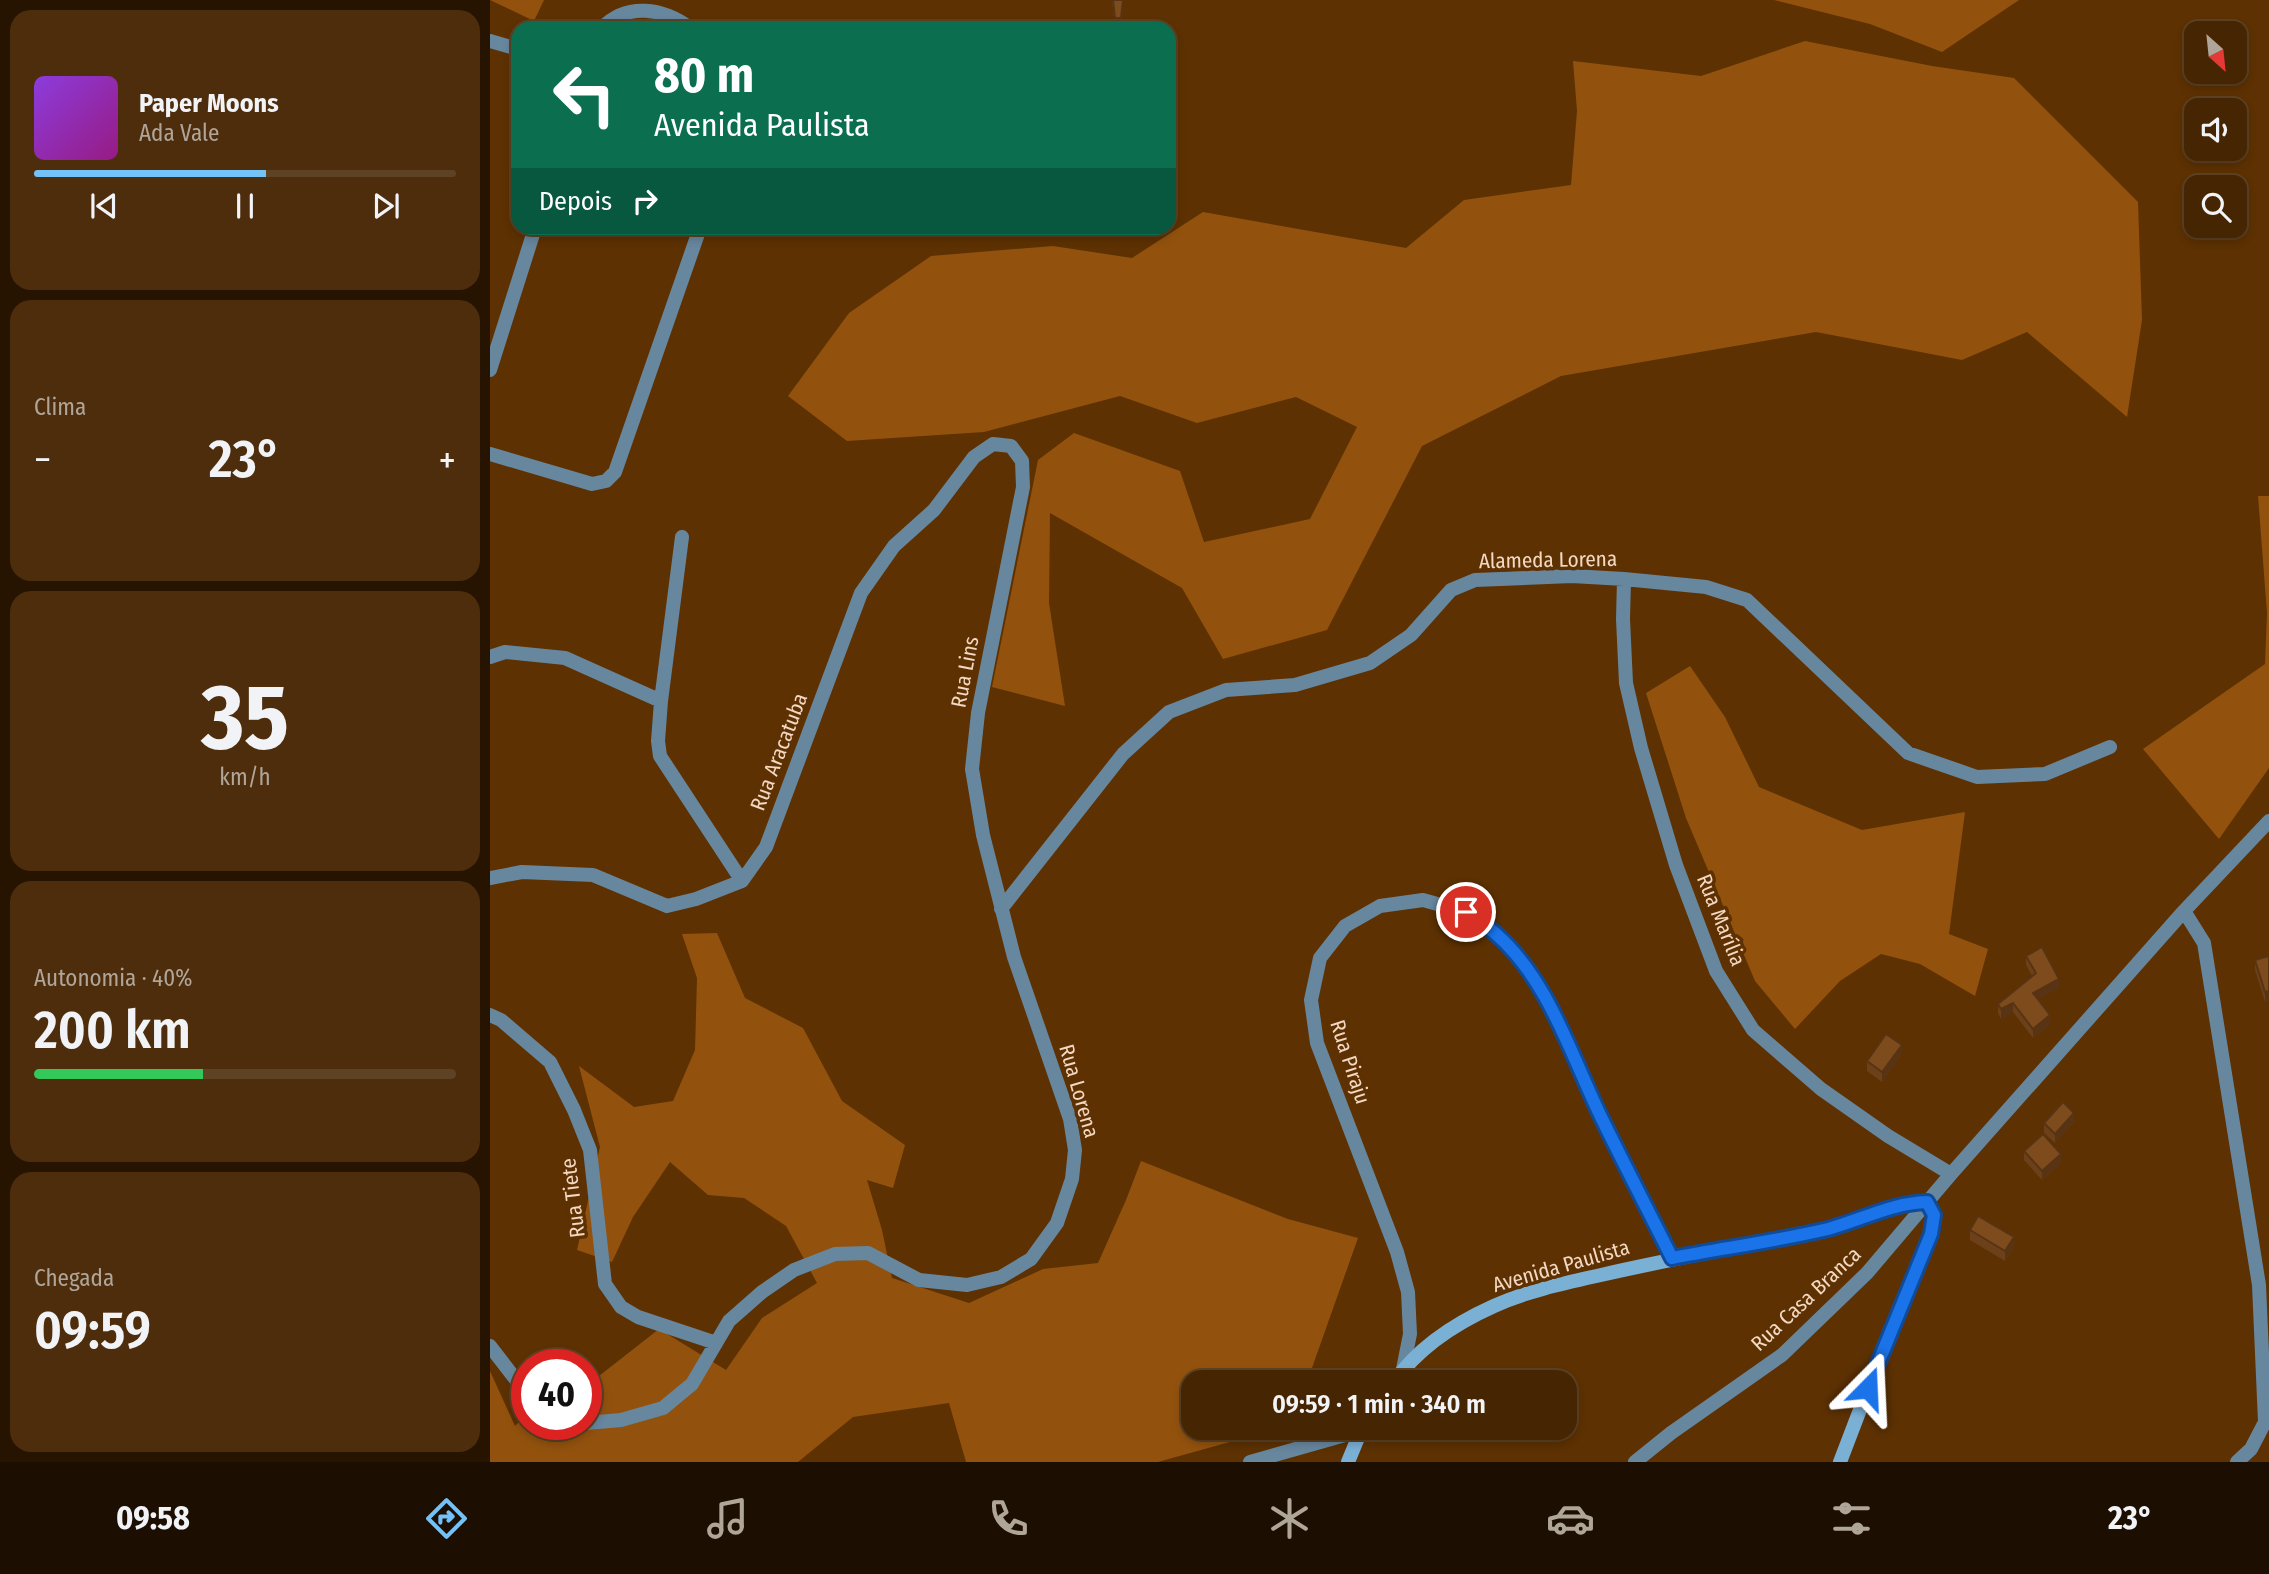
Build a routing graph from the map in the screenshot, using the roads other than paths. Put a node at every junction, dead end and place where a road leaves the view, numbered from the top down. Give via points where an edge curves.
1 (608, 21) edge
2 (681, 21) edge
3 (490, 41) edge
4 (511, 47) edge
5 (533, 235) edge
6 (698, 235) edge
7 (490, 370) edge
8 (1012, 446) joint
9 (490, 454) edge
10 (682, 537) dead end
11 (1624, 579) junction
12 (490, 657) edge
13 (661, 701) junction
14 (2110, 747) dead end
15 (2269, 821) edge
16 (490, 878) edge
17 (742, 881) junction
18 (1001, 909) junction
19 (2185, 911) junction
20 (490, 1015) edge
21 (1951, 1174) junction
22 (1927, 1202) junction
23 (1672, 1258) junction
24 (716, 1343) junction
25 (490, 1346) edge
26 (1403, 1369) joint
27 (511, 1373) edge
28 (602, 1422) edge
29 (1326, 1440) edge
30 (1357, 1440) edge
31 (1250, 1462) edge
32 (1349, 1462) edge
33 (1634, 1462) edge
34 (1840, 1462) edge
35 (2237, 1462) edge

1 - 2 street via 626,11 650,11
3 - 4 street
5 - 7 street
6 - 9 street via 615,472 606,481 592,484
8 - 17 street, Rua Aracatuba via 993,444 974,457 933,510 894,546 861,593 766,848
8 - 18 street, Rua Lins via 1022,461 1023,487 978,713 972,769 982,835
10 - 13 street
11 - 14 street, Alameda Lorena via 1706,587 1747,600 1908,752 1977,777 2045,774
11 - 18 street, Alameda Lorena via 1475,580 1451,590 1411,635 1370,663 1295,685 1226,690 1169,712 1123,754
11 - 21 street, Rua Marília via 1626,683 1641,748 1676,865 1716,971 1754,1030 1821,1089
12 - 13 street via 505,652 565,658
13 - 17 street via 660,756
15 - 19 street, Rua Casa Branca
16 - 17 street via 522,872 593,875 667,906
18 - 24 street, Rua Lorena via 1070,1119 1075,1150 1072,1179 1057,1223 1031,1259 1001,1277 967,1286 919,1280 867,1253 835,1254 794,1270 762,1292 729,1321
19 - 21 street, Rua Casa Branca
19 - 35 street via 2204,943 2259,1285 2265,1422 2251,1449
20 - 24 street, Rua Tiete via 550,1062 574,1110 590,1150 605,1284 621,1307 638,1317
21 - 22 street, Rua Casa Branca
22 - 23 street, Avenida Paulista via 1885,1209 1829,1228
22 - 33 street, Rua Casa Branca via 1867,1273 1782,1355
22 - 34 street via 1934,1215 1931,1234
23 - 26 street, Avenida Paulista via 1494,1306 1439,1336
23 - 26 street, Rua Piraju via 1572,1050 1524,964 1497,935 1466,912 1423,900 1380,906 1345,926 1320,958 1311,1000 1317,1042 1398,1252 1408,1292 1410,1334
24 - 28 street, Rua Lorena via 692,1384 663,1408
25 - 27 street
29 - 31 street
30 - 32 street

